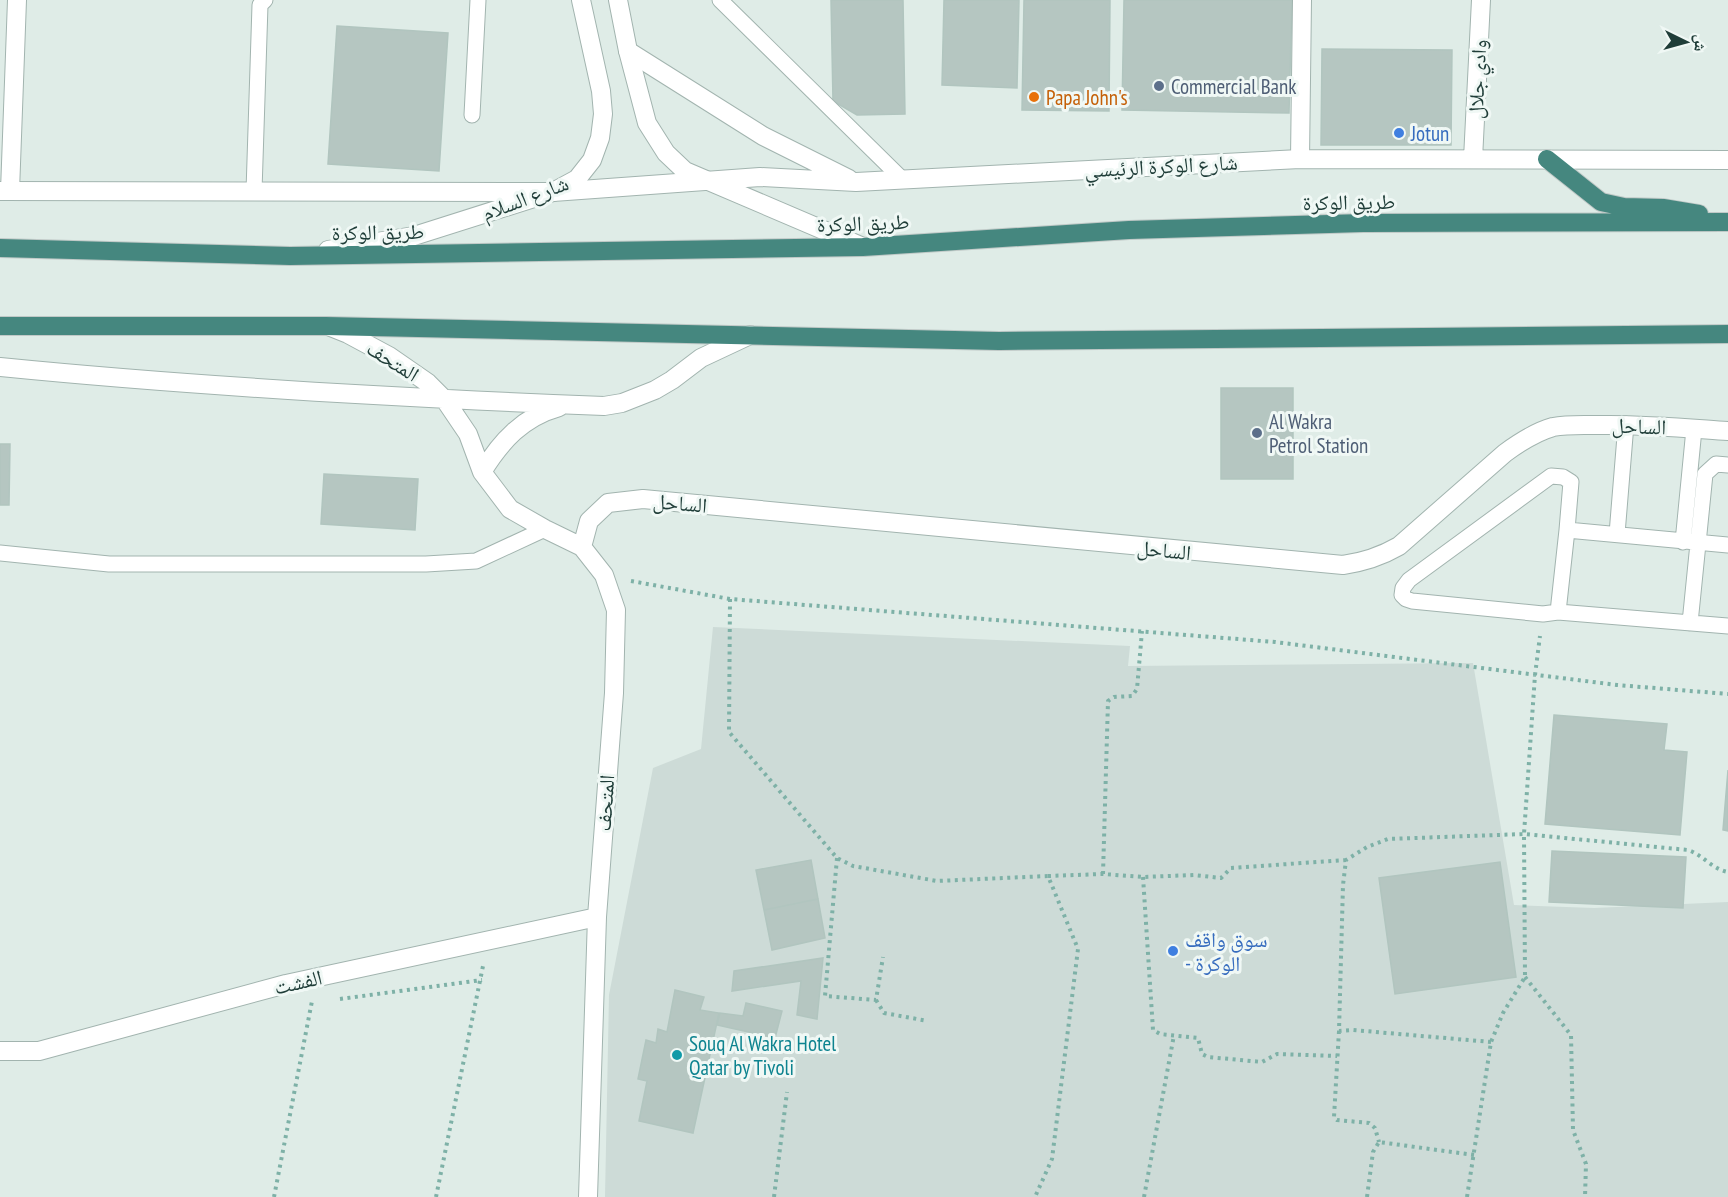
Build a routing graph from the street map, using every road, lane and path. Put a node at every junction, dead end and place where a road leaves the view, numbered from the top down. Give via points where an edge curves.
1 (265, 0) edge
2 (478, 0) edge
3 (581, 0) edge
4 (618, 0) edge
5 (720, 0) edge
6 (1302, 0) edge
7 (1481, 0) edge
8 (11, 7) edge
9 (628, 51) junction
10 (471, 115) dead end
11 (1300, 159) junction
12 (1473, 159) junction
13 (1547, 159) junction
14 (1728, 160) edge
15 (703, 180) junction
16 (903, 180) junction
17 (856, 182) junction
18 (5, 191) edge
19 (254, 191) junction
20 (553, 192) junction
21 (1726, 222) edge
22 (863, 247) junction
23 (0, 248) edge
24 (290, 256) junction
25 (0, 326) edge
26 (326, 326) junction
27 (752, 334) junction
28 (1728, 334) edge
29 (0, 367) edge
30 (445, 400) junction
31 (570, 404) junction
32 (1626, 424) junction
33 (1694, 429) junction
34 (1728, 431) edge
35 (1728, 465) edge
36 (482, 472) junction
37 (545, 529) junction
38 (1567, 530) junction
39 (1617, 534) junction
40 (1690, 542) junction
41 (1728, 545) edge
42 (582, 547) junction
43 (0, 553) edge
44 (604, 575) junction
45 (730, 599) junction
46 (1550, 613) junction
47 (1690, 623) junction
48 (1728, 626) edge
49 (1142, 631) junction
50 (1536, 675) junction
51 (1728, 694) edge
52 (1524, 834) junction
53 (837, 858) junction
54 (1346, 860) junction
55 (1728, 872) edge
56 (1102, 874) junction
57 (1047, 876) junction
58 (1143, 876) junction
59 (597, 917) junction
60 (883, 957) dead end
61 (1525, 977) junction
62 (334, 999) dead end
63 (323, 1000) dead end
64 (876, 1000) junction
65 (928, 1021) dead end
66 (1339, 1031) junction
67 (1174, 1035) junction
68 (1491, 1042) junction
69 (0, 1051) edge
70 (1337, 1056) junction
71 (787, 1092) dead end
72 (1379, 1142) junction
73 (1474, 1155) junction
74 (274, 1197) edge
75 (436, 1197) edge
76 (588, 1197) edge
77 (774, 1197) edge
78 (1035, 1197) edge
79 (1144, 1197) edge
80 (1367, 1197) edge
81 (1467, 1197) edge
82 (1586, 1197) edge

1 - 19 lane via 260,5
2 - 10 lane
3 - 20 street, شارع السلام via 601,91 600,138 592,160 577,179
4 - 9 street
5 - 16 lane
6 - 11 street
7 - 12 street, وادي جلال
8 - 18 street
9 - 15 street via 647,123 666,153 685,171
9 - 17 street, شارع الوكرة الرئيسي via 763,136
11 - 12 street, شارع الوكرة الرئيسي
11 - 16 street, شارع الوكرة الرئيسي
12 - 13 street, شارع الوكرة الرئيسي
13 - 14 street, شارع الوكرة الرئيسي
13 - 21 highway via 1601,202 1694,212
15 - 17 street, طريق الوكرة via 760,177
15 - 20 street, طريق الوكرة
15 - 22 street
16 - 17 street, شارع الوكرة الرئيسي
18 - 19 street, طريق الوكرة
19 - 20 street, طريق الوكرة
20 - 24 street, شارع السلام via 414,236
21 - 22 highway, طريق الوكرة via 1374,223 1164,229
22 - 24 highway, طريق الوكرة
23 - 24 highway, طريق الوكرة
25 - 26 highway
26 - 27 highway
26 - 30 street, المتحف via 389,356
27 - 28 highway via 999,341
27 - 31 street via 709,354 639,398 604,406
29 - 30 street
30 - 31 street
30 - 36 street, المتحف via 468,434
31 - 36 street via 527,421 494,452
32 - 33 street, الساحل
32 - 39 lane
32 - 42 street, الساحل via 1571,425 1536,433 1505,453 1399,546 1382,556 1343,565 643,499 608,503 589,521
33 - 34 street, الساحل
33 - 40 lane
35 - 40 lane via 1716,464 1705,474
36 - 37 street, المتحف via 510,509
37 - 42 street, المتحف
37 - 43 lane via 476,561 426,564 109,564
38 - 39 lane
38 - 46 lane
38 - 46 lane via 1572,482 1551,476 1403,588 1402,595 1412,601
39 - 40 lane
40 - 41 lane
40 - 47 lane
42 - 44 street, المتحف
44 - 45 path
44 - 59 street, المتحف via 616,610 614,693
45 - 49 path
45 - 53 path via 729,732
46 - 47 lane
46 - 50 path
47 - 48 lane
49 - 50 path via 1275,642
49 - 56 path via 1137,689 1132,696 1108,701
50 - 51 path
50 - 52 path
52 - 54 path via 1388,839
52 - 55 path via 1688,849
52 - 61 path
53 - 57 path via 853,866 937,881
53 - 64 path via 825,996
54 - 58 path via 1231,868 1221,878
54 - 66 path
56 - 57 path
56 - 58 path
57 - 78 path via 1078,949 1052,1160
58 - 67 path via 1153,1030
59 - 69 street, الفشت via 286,984 39,1051
59 - 76 street, المتحف
60 - 64 path
61 - 68 path
61 - 82 path via 1571,1035 1574,1130 1586,1164
62 - 75 path via 482,980
63 - 74 path via 312,1001
64 - 65 path via 884,1013
66 - 68 path
66 - 70 path
67 - 70 path via 1198,1038 1202,1054 1208,1057 1262,1062 1277,1054
67 - 79 path
68 - 73 path
70 - 72 path via 1334,1117 1369,1123
71 - 77 path
72 - 73 path
72 - 80 path via 1373,1152
73 - 81 path

